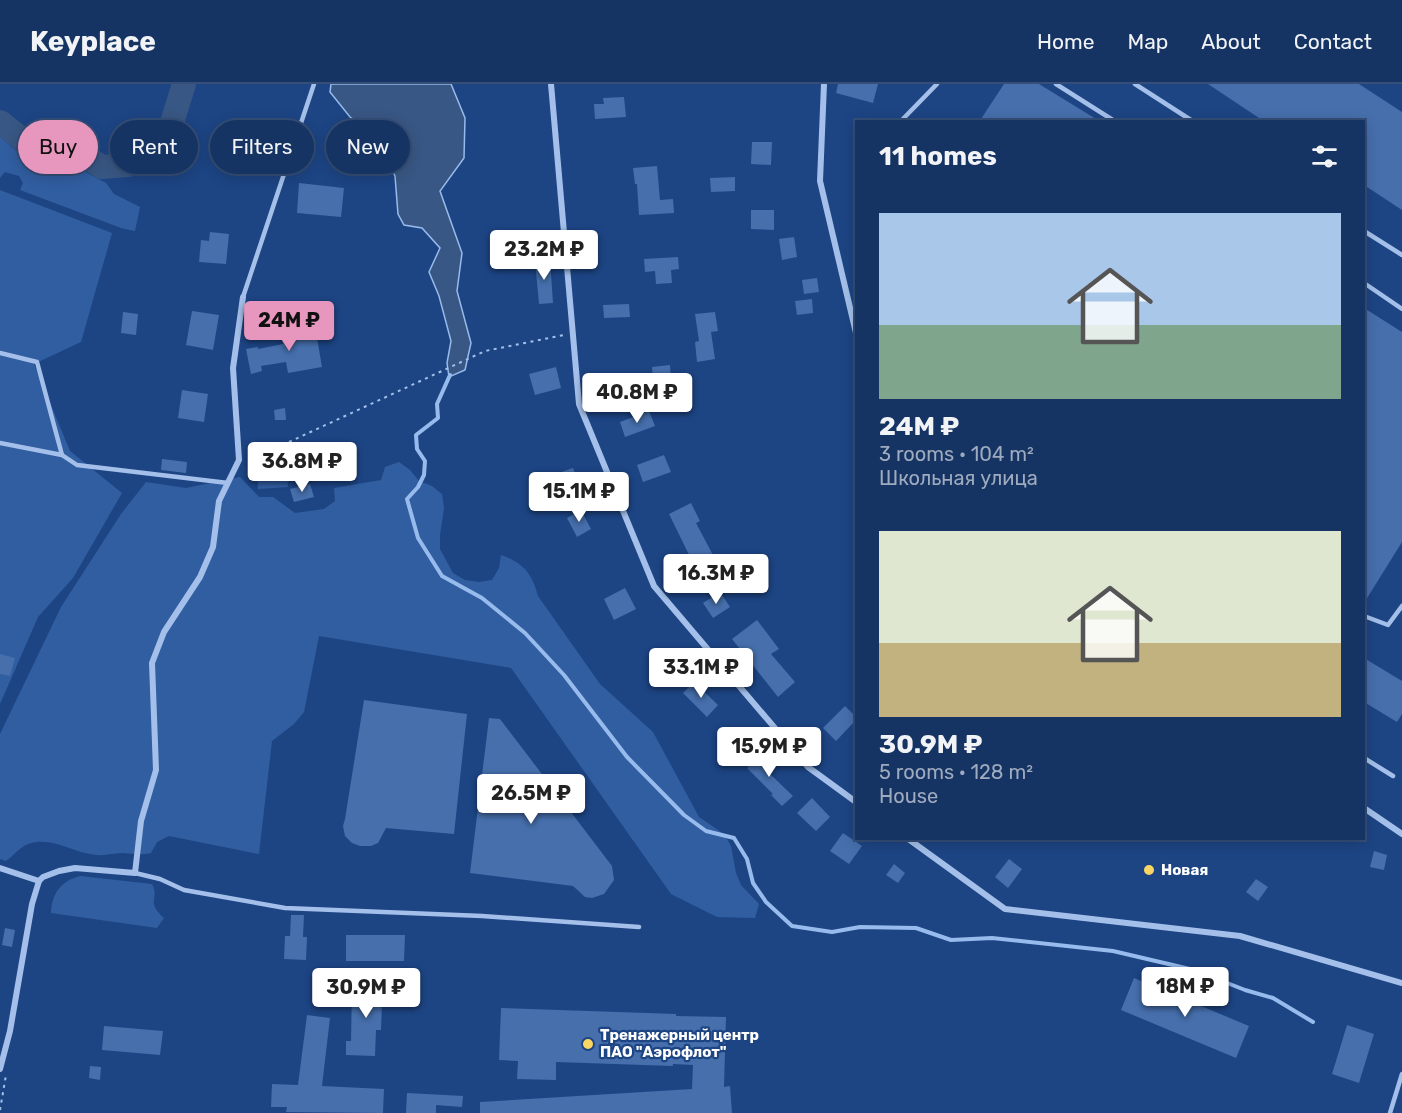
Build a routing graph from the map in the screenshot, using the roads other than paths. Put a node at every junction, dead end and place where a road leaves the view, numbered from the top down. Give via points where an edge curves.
1 (314, 84) edge
2 (551, 84) edge
3 (824, 84) edge
4 (937, 84) edge
5 (1056, 84) edge
6 (1135, 84) edge
7 (902, 120) edge
8 (1113, 120) edge
9 (1191, 120) edge
10 (1365, 232) edge
11 (1402, 255) edge
12 (1365, 285) edge
13 (243, 297) joint
14 (1402, 309) edge
15 (855, 329) edge
16 (0, 353) edge
17 (0, 443) edge
18 (62, 455) junction
19 (228, 483) junction
20 (1402, 606) edge
21 (1365, 616) edge
22 (1365, 759) edge
23 (1393, 776) dead end
24 (855, 801) edge
25 (1365, 809) edge
26 (1402, 834) edge
27 (910, 840) edge
28 (0, 868) edge
29 (135, 873) junction
30 (39, 881) junction
31 (639, 927) dead end
32 (1402, 983) edge
33 (0, 1029) edge
34 (10, 1031) junction
35 (0, 1069) edge
36 (1402, 1074) edge
37 (1390, 1113) edge

1 - 13 lane
2 - 24 street via 579,404 654,586 808,768
3 - 15 street via 820,181
4 - 7 lane
5 - 8 lane
6 - 9 lane
10 - 11 lane
12 - 14 lane
13 - 19 street via 233,368 239,460
16 - 18 lane via 37,362
17 - 18 lane
18 - 19 lane via 77,465
19 - 29 street via 219,501 213,547 200,577 164,632 152,663 156,770 141,821
20 - 21 lane via 1388,625
22 - 23 lane
25 - 26 street
27 - 32 street via 1005,909 1240,936
28 - 30 street
29 - 30 street via 75,868
29 - 31 lane via 184,890 285,908
30 - 34 street
33 - 34 street
34 - 35 street
36 - 37 lane

